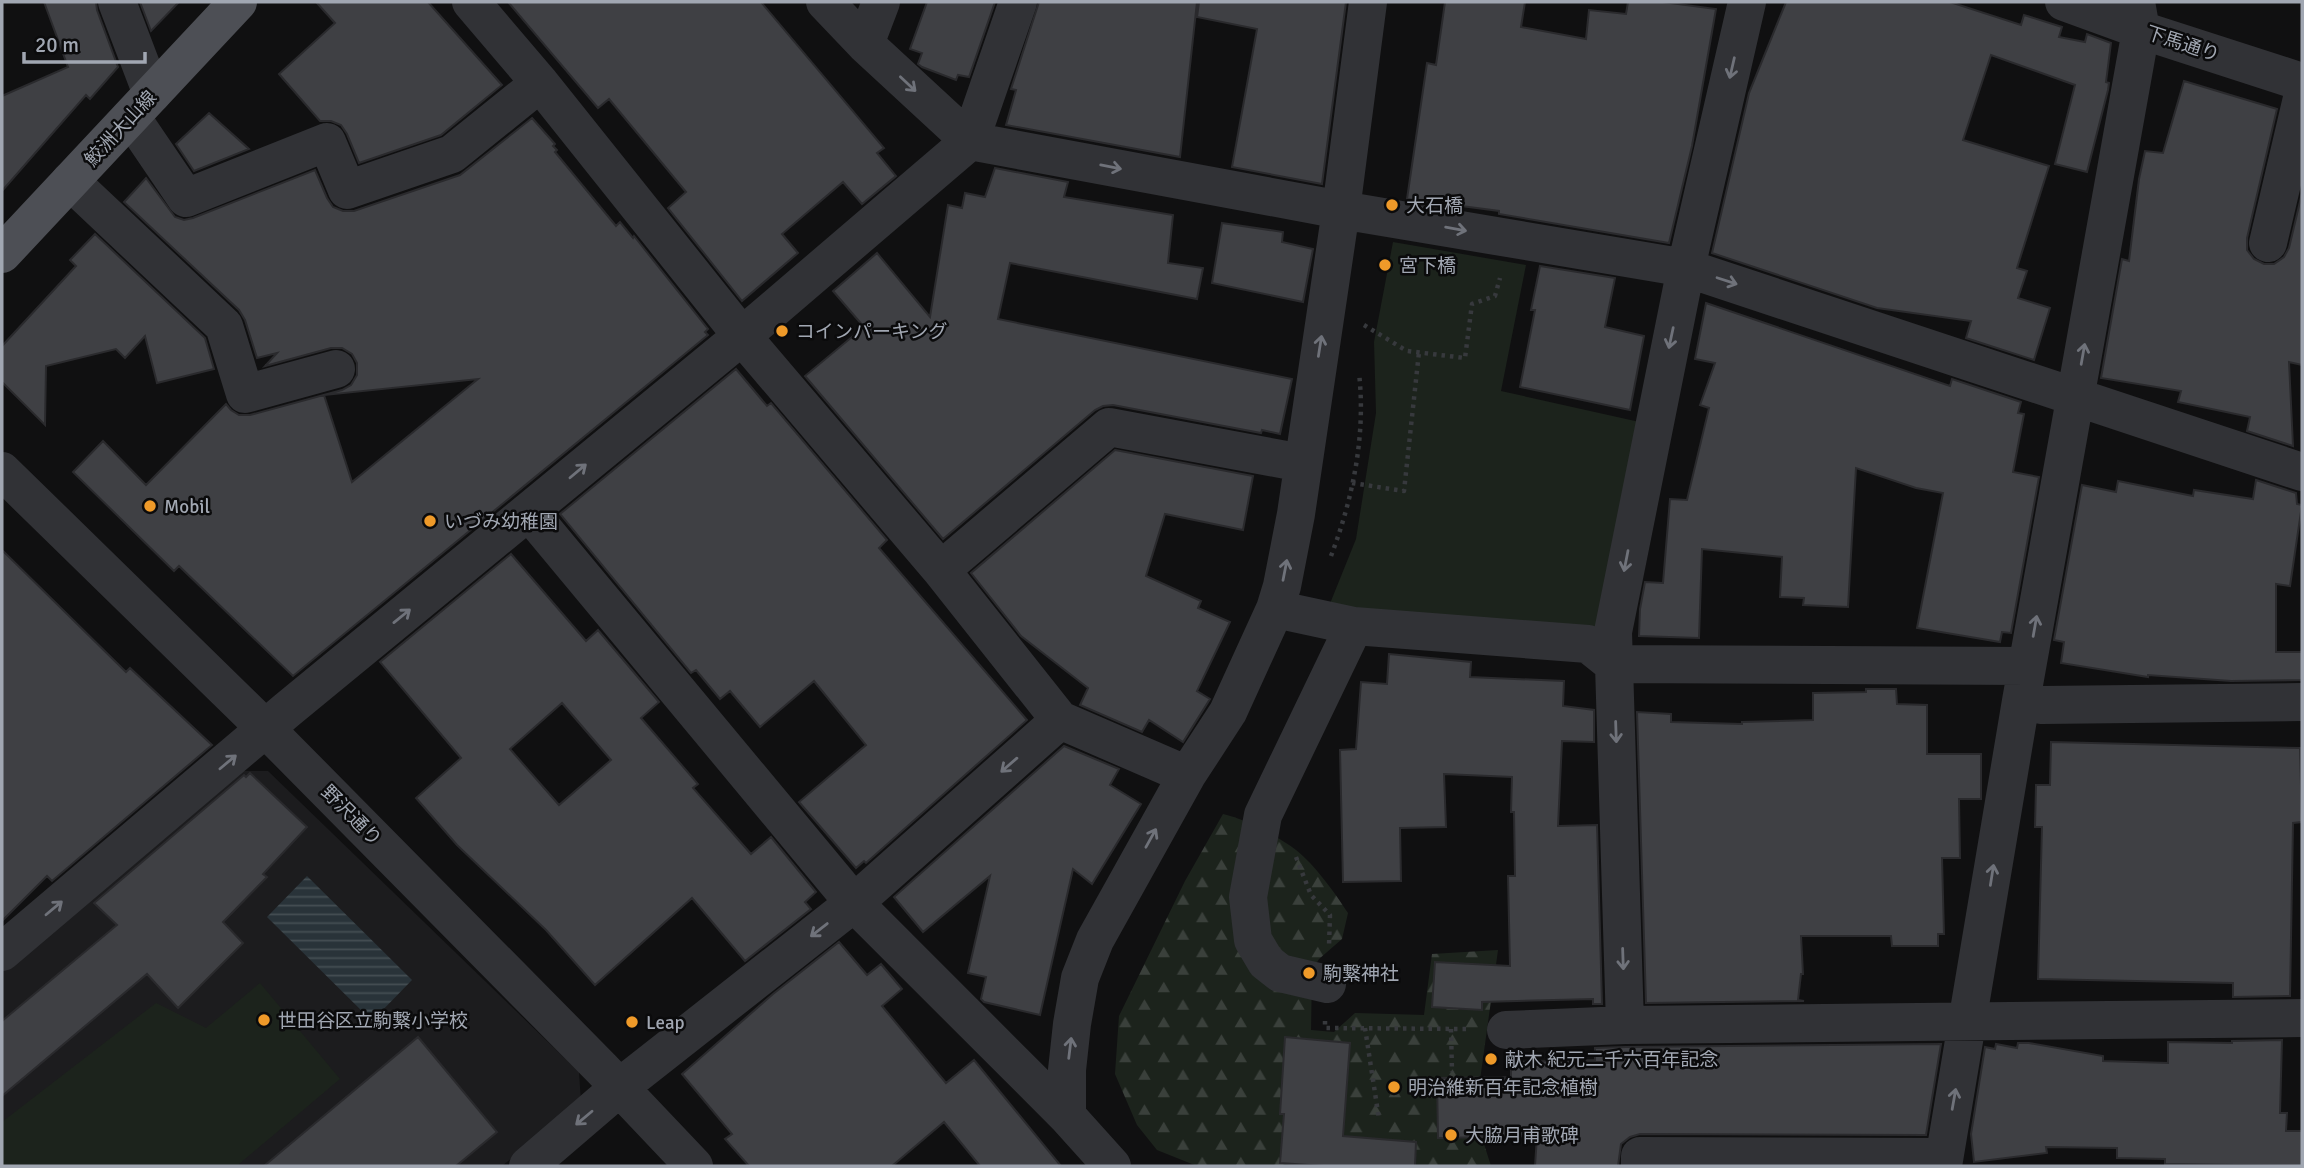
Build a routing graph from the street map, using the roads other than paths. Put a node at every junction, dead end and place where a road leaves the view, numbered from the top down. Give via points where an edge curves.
1 (117, 2) edge
2 (238, 2) edge
3 (471, 2) edge
4 (825, 2) edge
5 (881, 2) edge
6 (1018, 2) edge
7 (1368, 2) edge
8 (1747, 2) edge
9 (2064, 2) edge
10 (2138, 16) edge
11 (865, 44) junction
12 (2302, 82) edge
13 (540, 83) junction
14 (2302, 98) edge
15 (141, 105) junction
16 (970, 141) junction
17 (70, 181) junction
18 (1341, 210) junction
19 (2269, 243) dead end
20 (2, 254) edge
21 (1686, 268) junction
22 (742, 336) junction
23 (336, 369) dead end
24 (2076, 396) junction
25 (1302, 463) junction
26 (2, 471) edge
27 (2302, 472) edge
28 (529, 512) junction
29 (941, 570) junction
30 (1275, 609) junction
31 (1354, 626) junction
32 (1613, 664) junction
33 (2024, 684) junction
34 (2302, 702) edge
35 (1060, 720) junction
36 (266, 729) junction
37 (1187, 775) junction
38 (854, 903) junction
39 (2, 952) edge
40 (1327, 984) road end
41 (2302, 1018) edge
42 (1968, 1022) junction
43 (1625, 1026) junction
44 (1506, 1030) road end
45 (620, 1087) junction
46 (1067, 1116) junction
47 (1944, 1162) edge
48 (528, 1166) edge
49 (694, 1166) edge
50 (1112, 1166) edge
51 (1640, 1166) edge

1 - 15 street
2 - 15 main road, 鮫洲大山線
3 - 13 street
4 - 11 street
5 - 11 street
6 - 16 street
7 - 18 street
8 -> 21 street
9 - 10 street, 下馬通り
10 - 12 street, 下馬通り
24 -> 10 street
11 -> 16 street
13 - 15 street via 452,154 347,190 327,142 186,198
13 - 22 street
14 - 19 street
15 - 17 main road, 鮫洲大山線
16 -> 18 street
16 - 22 street
17 - 20 main road, 鮫洲大山線
17 - 23 street via 224,326 245,394
18 -> 21 street
25 -> 18 street
21 -> 24 street
21 -> 32 street via 1613,632
28 -> 22 street
22 - 29 street
24 - 27 street
33 -> 24 street
25 - 29 street via 1109,427
30 -> 25 street
26 - 36 street, 野沢通り
36 -> 28 street
28 - 38 street
29 - 35 street
30 - 31 street
30 - 37 street via 1228,712
31 - 32 street via 1588,644
31 - 40 street via 1263,815 1248,897 1253,940 1266,962 1280,973
32 - 33 street
32 -> 43 street
33 - 34 street via 2042,705
42 -> 33 street
35 - 37 street
35 -> 38 street
39 -> 36 street
36 - 45 street, 野沢通り
46 -> 37 street via 1067,1070 1080,978 1095,940
38 -> 45 street
38 - 46 street
41 - 42 street
42 - 43 street
47 -> 42 street
43 - 44 street
45 -> 48 street
45 - 49 street, 野沢通り
46 - 50 street
47 - 51 street via 1640,1156

